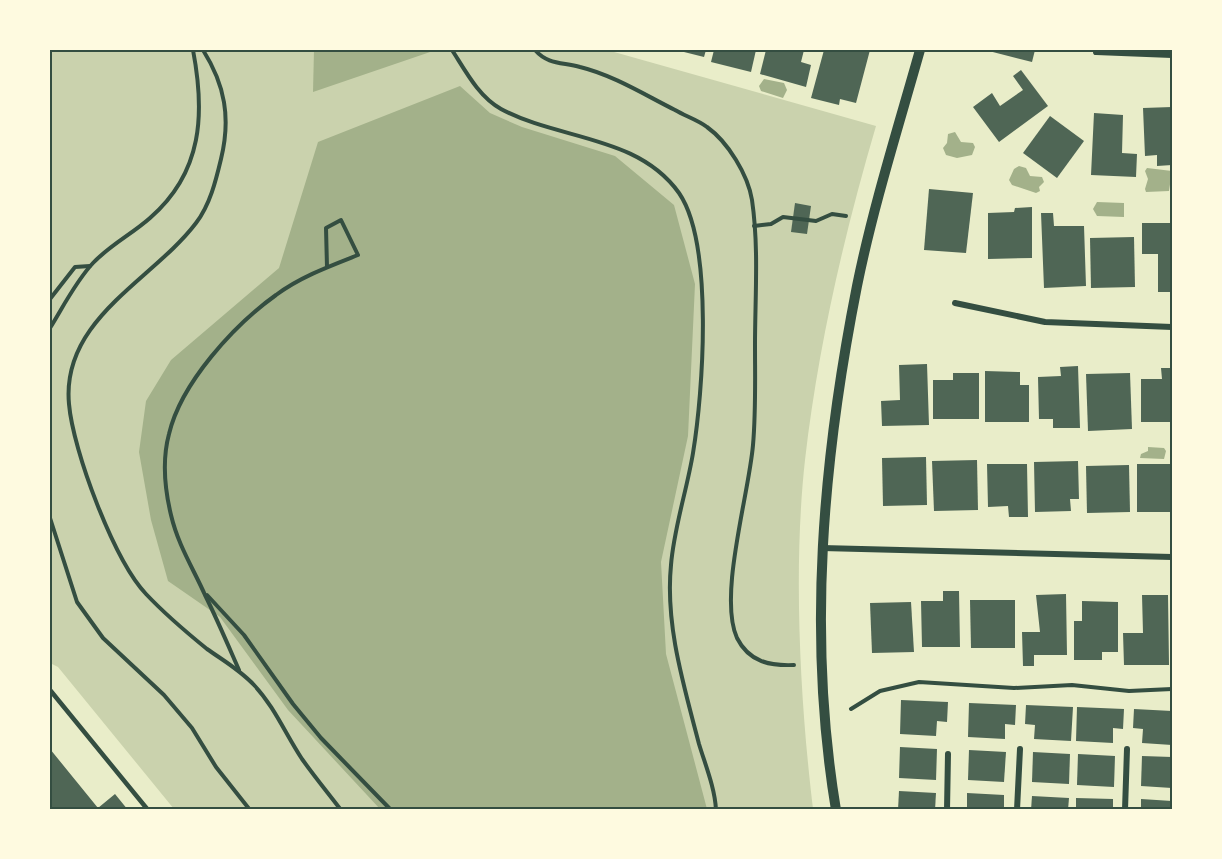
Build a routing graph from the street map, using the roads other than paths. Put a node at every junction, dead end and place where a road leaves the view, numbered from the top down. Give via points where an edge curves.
1 (920, 50) edge
2 (1096, 52) dead end
3 (1173, 55) edge
4 (955, 303) dead end
5 (1173, 327) edge
6 (821, 548) junction
7 (1173, 557) edge
8 (50, 690) edge
9 (1020, 749) dead end
10 (1127, 749) dead end
11 (948, 754) dead end
12 (148, 810) edge
13 (836, 810) edge
14 (947, 810) edge
15 (1017, 810) edge
16 (1125, 810) edge

1 - 6 street via 857,285 833,420
2 - 3 street
4 - 5 street via 1045,322
6 - 7 street
6 - 13 street via 822,666
8 - 12 lane
9 - 15 street
10 - 16 street
11 - 14 street

